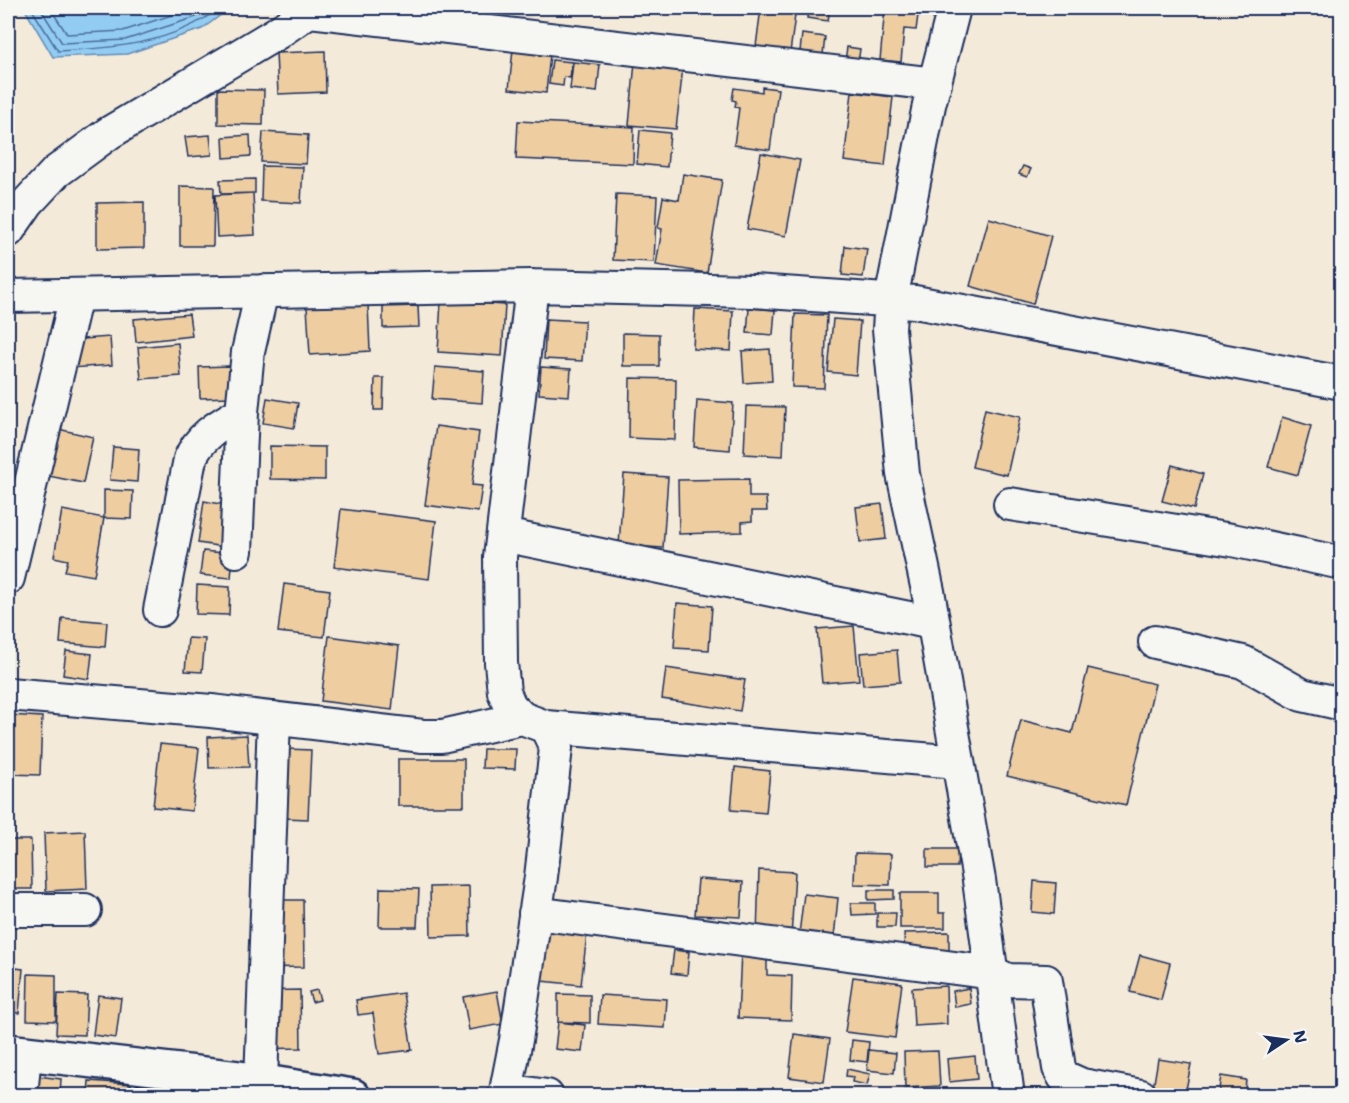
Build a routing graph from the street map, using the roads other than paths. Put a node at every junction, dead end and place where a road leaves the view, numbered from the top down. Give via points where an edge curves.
1 (954, 8) edge
2 (311, 9) edge
3 (935, 84) junction
4 (8, 231) edge
5 (532, 286) junction
6 (262, 291) junction
7 (8, 296) edge
8 (76, 296) junction
9 (891, 300) junction
10 (1341, 383) edge
11 (242, 412) junction
12 (1010, 504) dead end
13 (503, 535) junction
14 (236, 551) dead end
15 (1341, 563) edge
16 (8, 578) edge
17 (160, 610) dead end
18 (933, 623) junction
19 (1155, 642) dead end
20 (8, 694) edge
21 (1341, 704) edge
22 (274, 718) junction
23 (534, 723) junction
24 (958, 762) junction
25 (8, 910) edge
26 (85, 910) dead end
27 (535, 913) junction
28 (1012, 978) junction
29 (16, 1053) edge
30 (245, 1085) edge
31 (505, 1093) edge
32 (21, 1095) edge
33 (353, 1095) edge
34 (547, 1095) edge
35 (1008, 1095) edge
36 (1141, 1095) edge

1 - 3 street
2 - 3 street
2 - 4 street via 109,134 56,172
3 - 9 street
5 - 6 street
5 - 9 street via 753,291
5 - 13 street
6 - 8 street
6 - 11 street via 248,352
7 - 8 street
8 - 16 street
9 - 10 street
9 - 18 street via 889,328 903,474
11 - 14 street
11 - 17 street via 196,444
12 - 15 street via 1232,540
13 - 18 street
13 - 23 street via 500,557 504,692 510,706
18 - 24 street
19 - 21 street via 1243,662 1302,695
20 - 22 street
22 - 23 street via 423,736
22 - 30 street
23 - 24 street
23 - 27 street via 556,748
24 - 28 street
25 - 26 street
27 - 28 street
27 - 31 street
28 - 35 street
28 - 36 street via 1046,981 1059,1068 1064,1077 1082,1085
29 - 30 main road
29 - 32 street
30 - 33 main road
31 - 34 street

